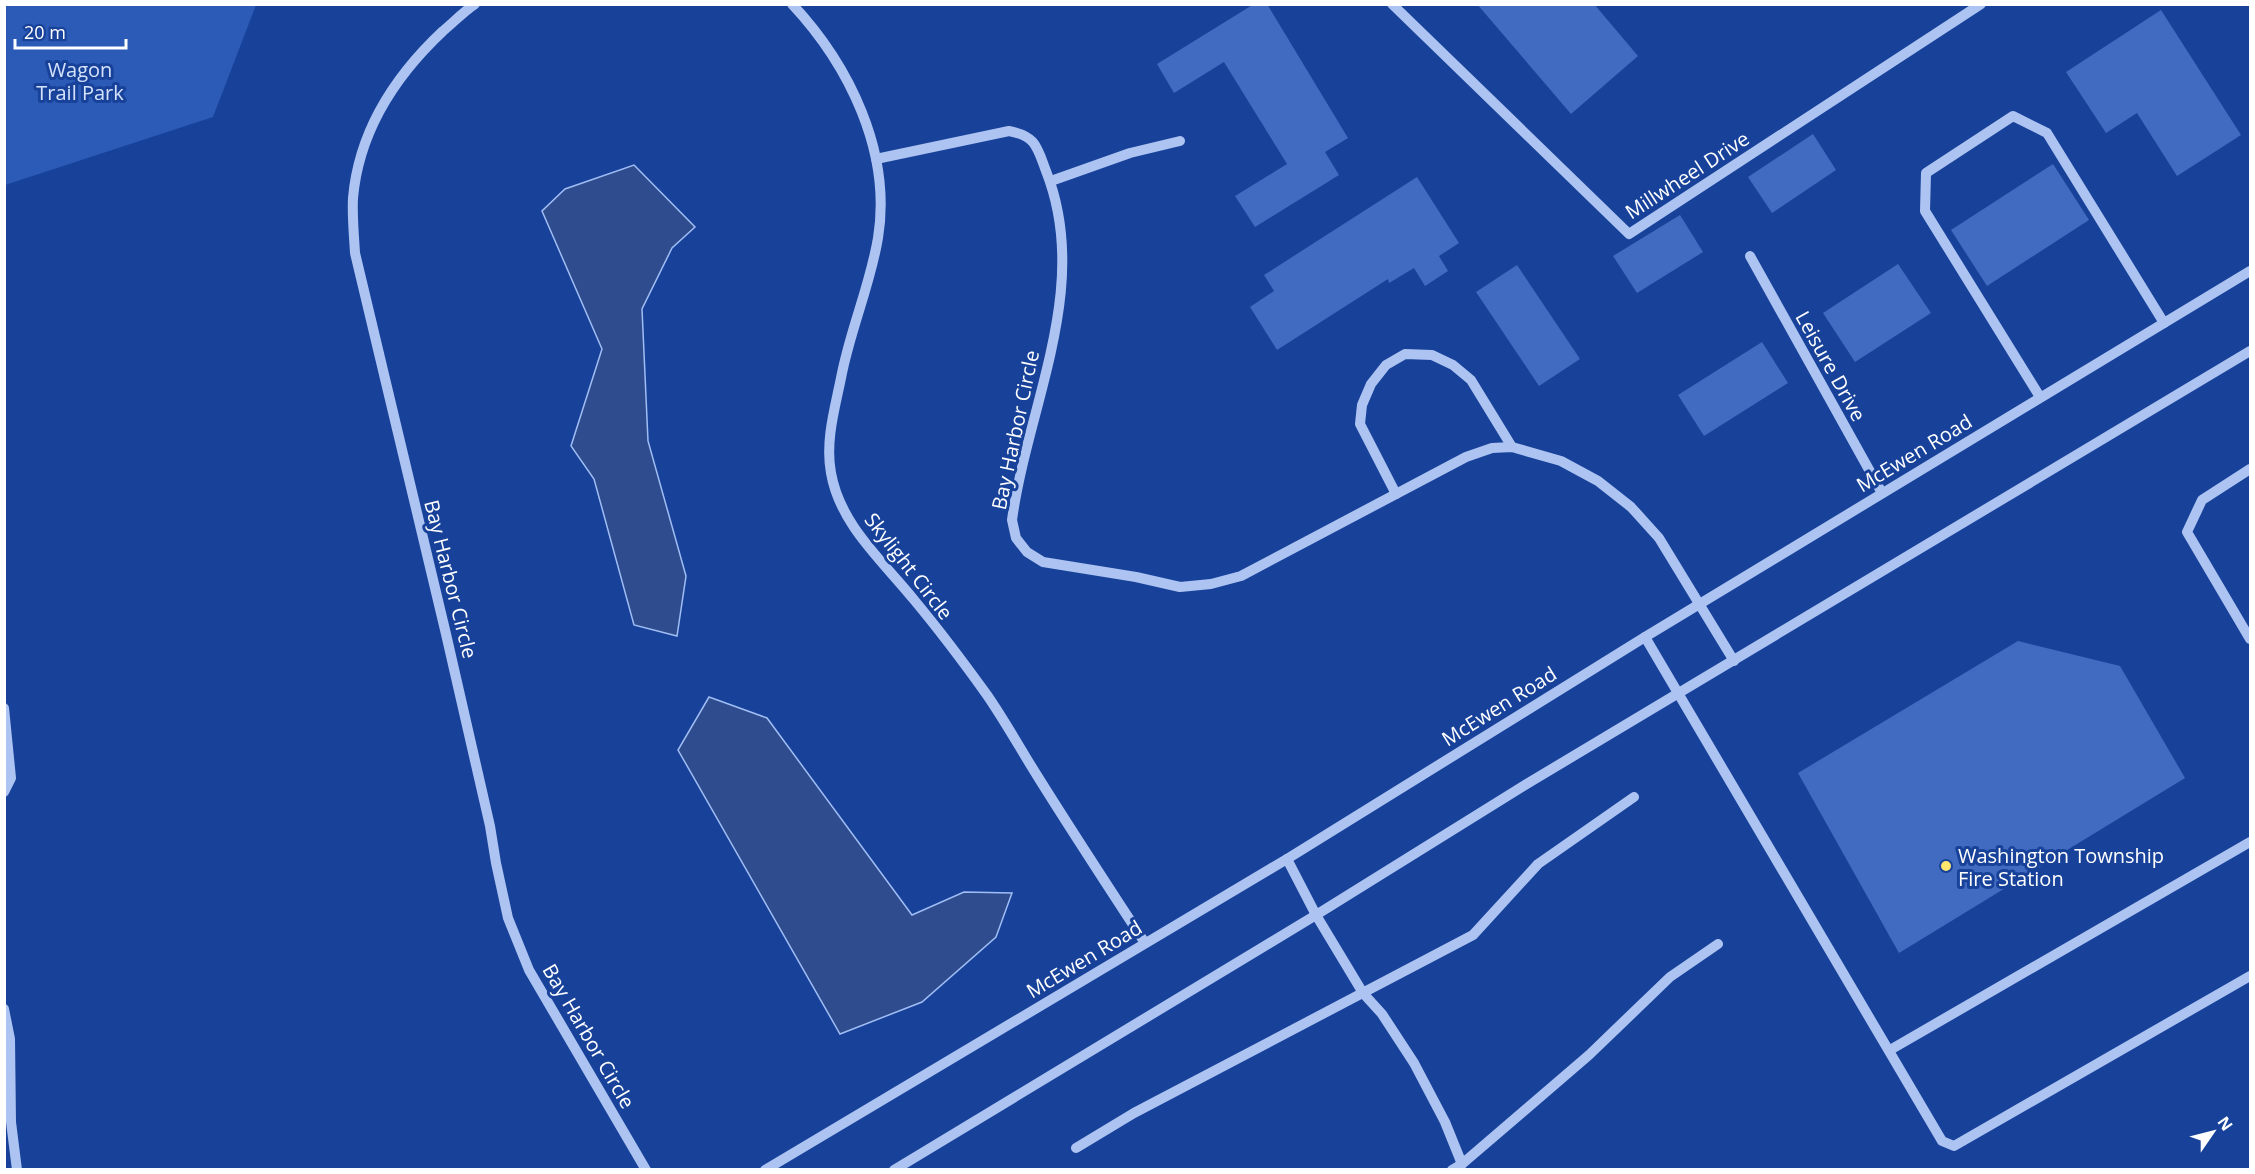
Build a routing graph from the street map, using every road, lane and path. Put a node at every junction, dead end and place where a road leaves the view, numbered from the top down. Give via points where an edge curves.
1 (475, 4) edge
2 (792, 4) edge
3 (1392, 4) edge
4 (1981, 4) edge
5 (1180, 141) dead end
6 (876, 159) junction
7 (1051, 181) junction
8 (1750, 256) dead end
9 (2250, 271) edge
10 (2164, 323) junction
11 (2250, 351) edge
12 (2040, 397) junction
13 (1512, 447) junction
14 (2250, 469) edge
15 (1882, 493) junction
16 (1396, 494) junction
17 (1700, 604) junction
18 (1645, 637) junction
19 (2250, 639) edge
20 (1734, 661) junction
21 (1679, 694) junction
22 (4, 708) edge
23 (4, 792) edge
24 (1634, 797) dead end
25 (2250, 842) edge
26 (1287, 859) junction
27 (1316, 915) junction
28 (1145, 944) junction
29 (1718, 944) dead end
30 (2250, 976) edge
31 (1364, 993) junction
32 (4, 1009) edge
33 (1890, 1050) junction
34 (1076, 1148) dead end
35 (1457, 1167) edge
36 (17, 1170) edge
37 (646, 1170) edge
38 (765, 1170) edge
39 (894, 1170) edge

1 - 37 street, Bay Harbor Circle via 424,49 395,84 375,119 361,158 353,198 355,254 490,826 508,918 529,970
2 - 6 street via 841,68 861,111
3 - 4 street, Millwheel Drive via 1629,234
5 - 7 street via 1130,153
6 - 7 street, Bay Harbor Circle via 1009,131 1025,134 1036,144
6 - 28 street, Skylight Circle via 880,192 878,236 846,353 829,441 831,472 840,503 856,531 988,697
7 - 16 street, Bay Harbor Circle via 1064,261 1062,295 1012,519 1016,538 1027,552 1043,562 1170,585 1211,584 1241,576
8 - 15 street, Leisure Drive
9 - 10 street, McEwen Road
10 - 12 street, McEwen Road
10 - 12 street via 2048,133 2013,116 1926,173 1925,211
11 - 20 street
12 - 15 street, McEwen Road
13 - 16 street, Bay Harbor Circle via 1492,448 1466,457
13 - 16 street via 1471,380 1453,364 1432,355 1405,354 1386,366 1371,384 1362,405 1360,424
13 - 17 street, Bay Harbor Circle via 1561,461 1598,481 1631,507 1659,538
14 - 19 street via 2202,500 2187,532
15 - 17 street, McEwen Road
17 - 18 street, McEwen Road
17 - 20 street, Bay Harbor Circle
18 - 21 street
18 - 26 street, McEwen Road
20 - 21 street
21 - 27 street
21 - 33 street
22 - 23 street via 11,778
24 - 31 street via 1538,864 1473,934
25 - 33 street
26 - 27 street
26 - 28 street, McEwen Road
27 - 31 street
27 - 39 street
28 - 38 street, McEwen Road
29 - 35 street via 1670,977 1588,1055
30 - 33 street via 1954,1146 1942,1141
31 - 34 street via 1134,1113
31 - 35 street via 1414,1063 1444,1122
32 - 36 street via 10,1039 11,1122

